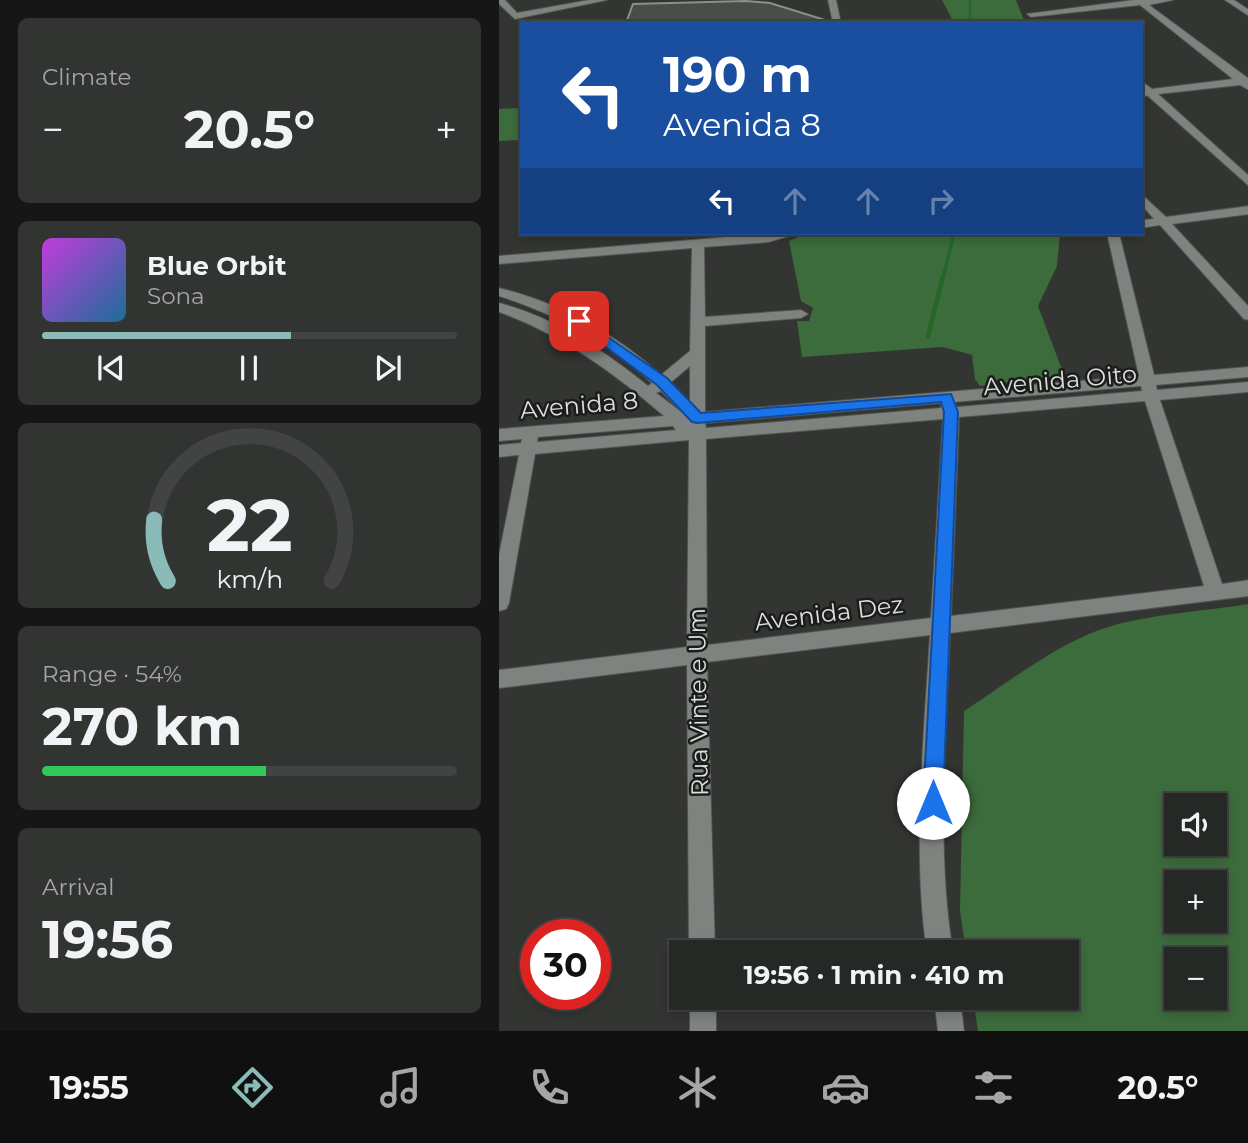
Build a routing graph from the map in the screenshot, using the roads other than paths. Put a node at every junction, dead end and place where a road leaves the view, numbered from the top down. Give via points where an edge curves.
1 (500, 0) edge
2 (603, 0) edge
3 (832, 0) edge
4 (1025, 0) edge
5 (1053, 0) edge
6 (1169, 0) edge
7 (1229, 0) edge
8 (1140, 1) edge
9 (1064, 10) junction
10 (1248, 14) edge
11 (1033, 18) edge
12 (837, 21) edge
13 (1075, 21) edge
14 (1246, 83) edge
15 (1146, 93) edge
16 (1248, 183) edge
17 (1143, 199) edge
18 (1248, 210) edge
19 (1164, 222) junction
20 (1143, 224) edge
21 (778, 235) edge
22 (1113, 235) edge
23 (698, 243) junction
24 (499, 260) edge
25 (499, 292) edge
26 (499, 307) edge
27 (801, 314) dead end
28 (1248, 316) edge
29 (697, 322) junction
30 (698, 352) junction
31 (1248, 372) edge
32 (662, 382) junction
33 (1248, 387) edge
34 (1149, 388) junction
35 (649, 394) junction
36 (949, 405) junction
37 (691, 432) junction
38 (499, 435) edge
39 (530, 440) junction
40 (499, 451) edge
41 (1248, 589) edge
42 (1215, 591) junction
43 (499, 603) edge
44 (941, 626) junction
45 (697, 655) junction
46 (499, 679) edge
47 (702, 940) edge
48 (938, 940) edge
49 (703, 1010) edge
50 (948, 1010) edge
51 (703, 1031) edge
52 (951, 1031) edge

1 - 2 street via 515,16
3 - 12 street
4 - 11 street
5 - 9 street
6 - 8 street
7 - 10 street
8 - 9 street
8 - 14 street
9 - 11 street
9 - 13 street
14 - 15 street
15 - 16 street
17 - 19 street
18 - 19 street
19 - 20 street
19 - 28 street
21 - 23 street
22 - 34 street
23 - 24 street
23 - 29 street, Rua Vinte e Um
25 - 32 street via 579,321
26 - 35 street via 564,333
27 - 29 street
29 - 30 street, Rua Vinte e Um
30 - 32 street
30 - 37 street, Rua Vinte e Um
31 - 34 street
32 - 35 street
32 - 37 street
33 - 34 street, Avenida Oito
34 - 36 street, Avenida Oito
34 - 42 street
35 - 37 street
36 - 37 street, Avenida Oito
36 - 44 street
37 - 39 street, Avenida Oito
37 - 45 street, Rua Vinte e Um
38 - 39 street, Avenida 8
39 - 40 street, Avenida Oito
39 - 43 street
41 - 42 street, Avenida Dez
42 - 44 street, Avenida Dez
44 - 45 street, Avenida Dez
44 - 48 street via 933,780
45 - 46 street, Avenida Dez
45 - 47 street, Rua Vinte e Um
49 - 51 street
50 - 52 street

